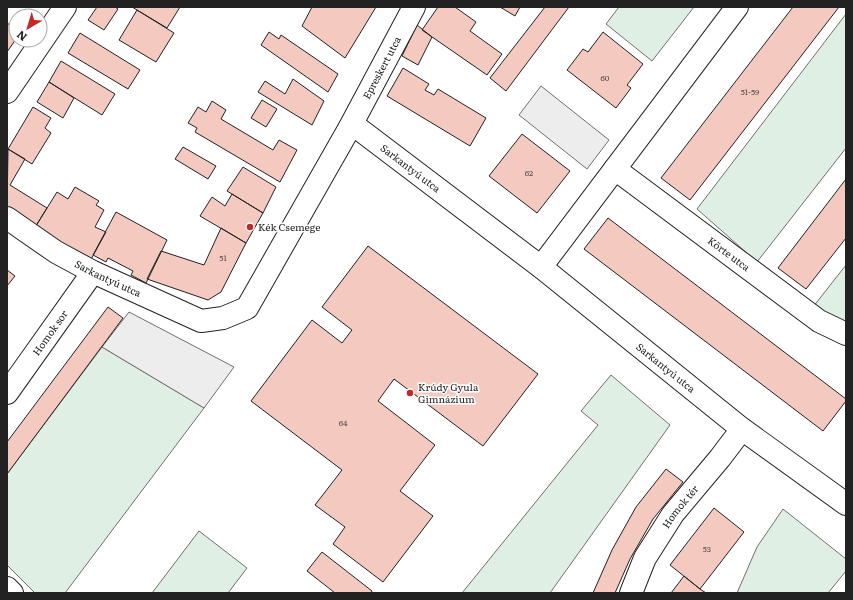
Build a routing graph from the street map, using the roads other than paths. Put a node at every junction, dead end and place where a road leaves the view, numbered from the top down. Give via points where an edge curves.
1 (65, 7) edge
2 (414, 7) edge
3 (737, 7) edge
4 (7, 92) edge
5 (350, 128) junction
6 (615, 169) junction
7 (7, 218) edge
8 (541, 268) junction
9 (93, 272) junction
10 (846, 334) edge
11 (7, 393) edge
12 (742, 429) junction
13 (846, 504) edge
14 (7, 588) edge
15 (12, 593) edge
16 (631, 593) edge

1 - 4 street
2 - 5 street, Epreskert utca
3 - 6 street
5 - 8 street, Sarkantyú utca via 359,129
5 - 9 street, Sarkantyú utca via 247,308 223,318 201,321
6 - 8 street
6 - 10 street, Körte utca via 819,321
7 - 9 street, Sarkantyú utca via 56,252
8 - 12 street, Sarkantyú utca
9 - 11 street, Homok sor
12 - 13 street, Sarkantyú utca
12 - 16 street, Homok tér via 673,514 645,558
14 - 15 street

